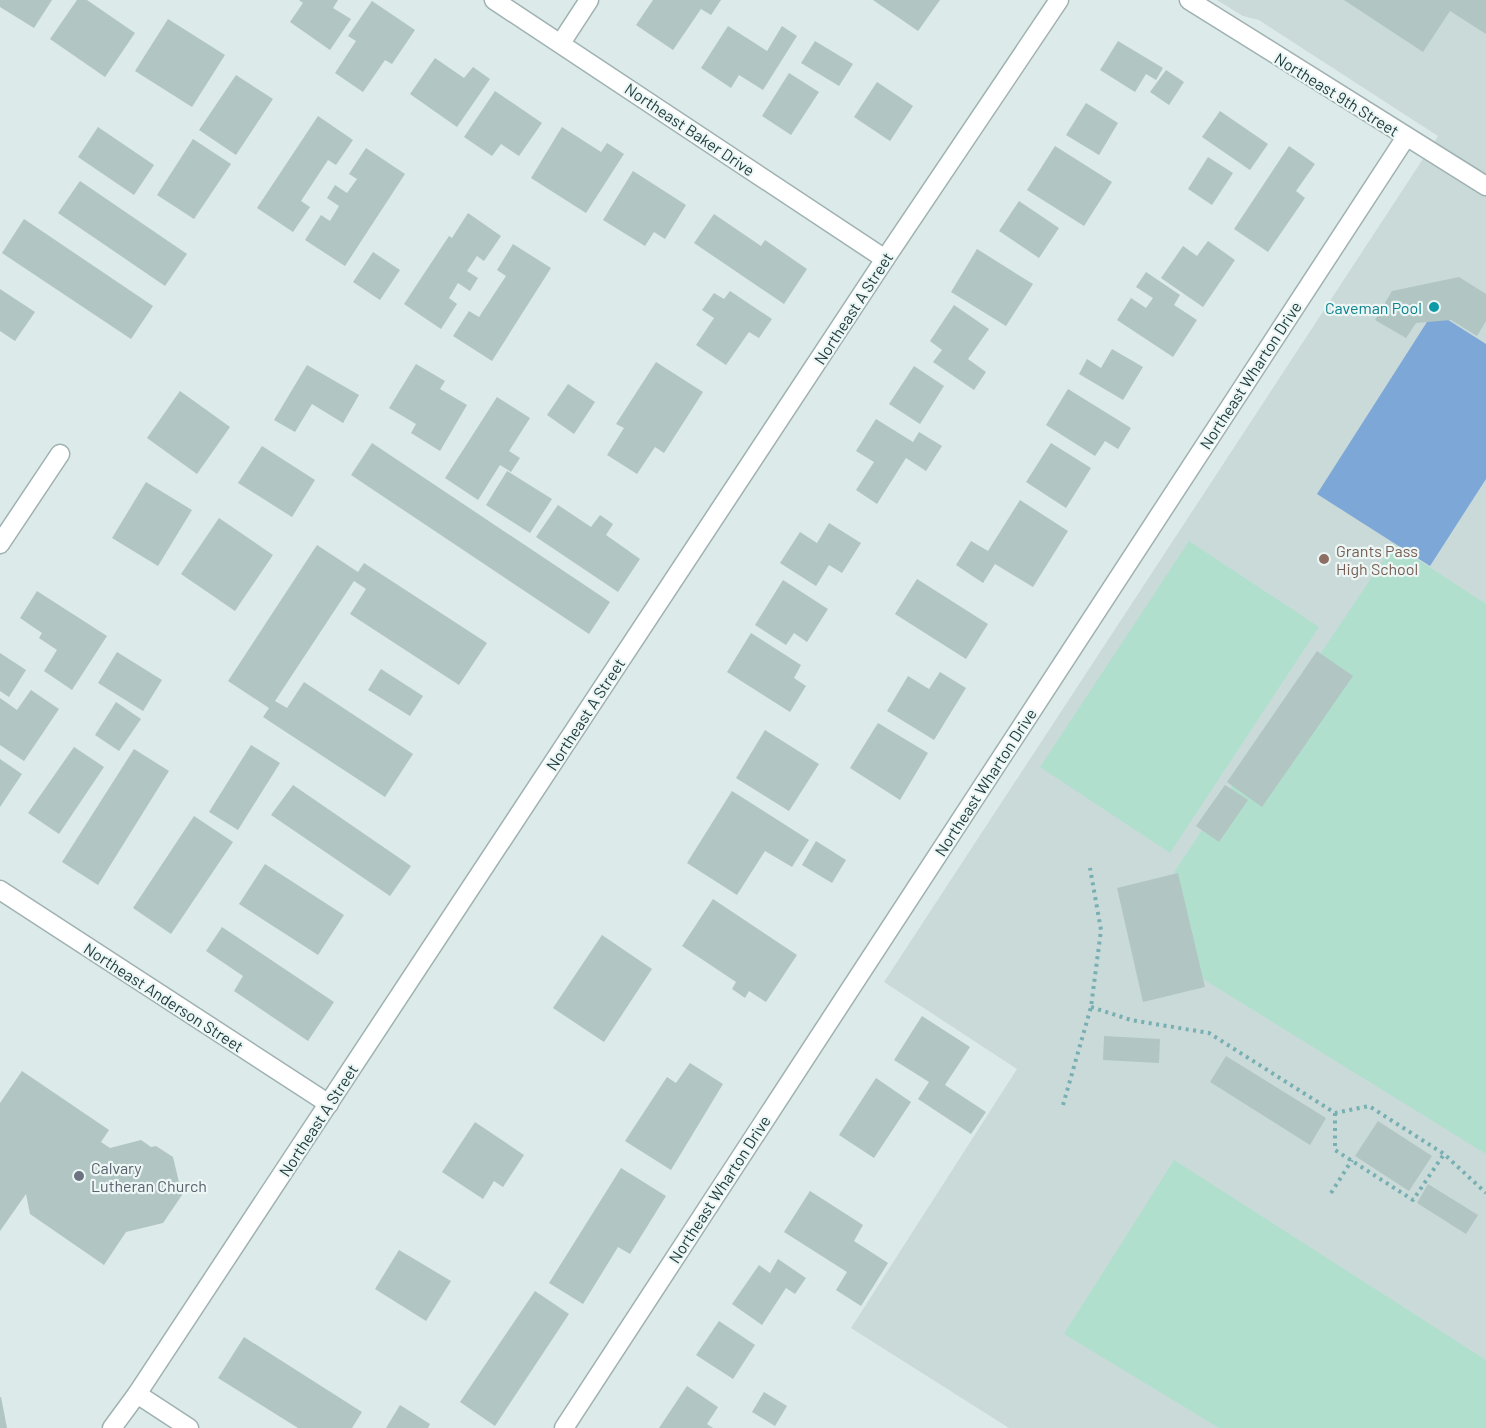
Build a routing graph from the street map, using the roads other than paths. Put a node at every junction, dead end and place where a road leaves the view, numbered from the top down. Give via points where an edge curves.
1 (494, 0) edge
2 (589, 0) edge
3 (1059, 0) edge
4 (1189, 0) edge
5 (561, 43) junction
6 (1406, 137) junction
7 (1486, 186) edge
8 (885, 259) junction
9 (60, 454) dead end
10 (0, 544) edge
11 (0, 890) edge
12 (328, 1104) junction
13 (137, 1394) junction
14 (112, 1428) edge
15 (189, 1428) edge
16 (564, 1428) edge

1 - 5 street, Northeast Baker Drive
2 - 5 street
3 - 8 street, Northeast A Street
4 - 6 street, Northeast 9th Street
5 - 8 street, Northeast Baker Drive
6 - 7 street, Northeast 9th Street
6 - 16 street, Northeast Wharton Drive
8 - 12 street, Northeast A Street
9 - 10 street
11 - 12 street, Northeast Anderson Street
12 - 13 street, Northeast A Street
13 - 14 street, Northeast A Street
13 - 15 street

